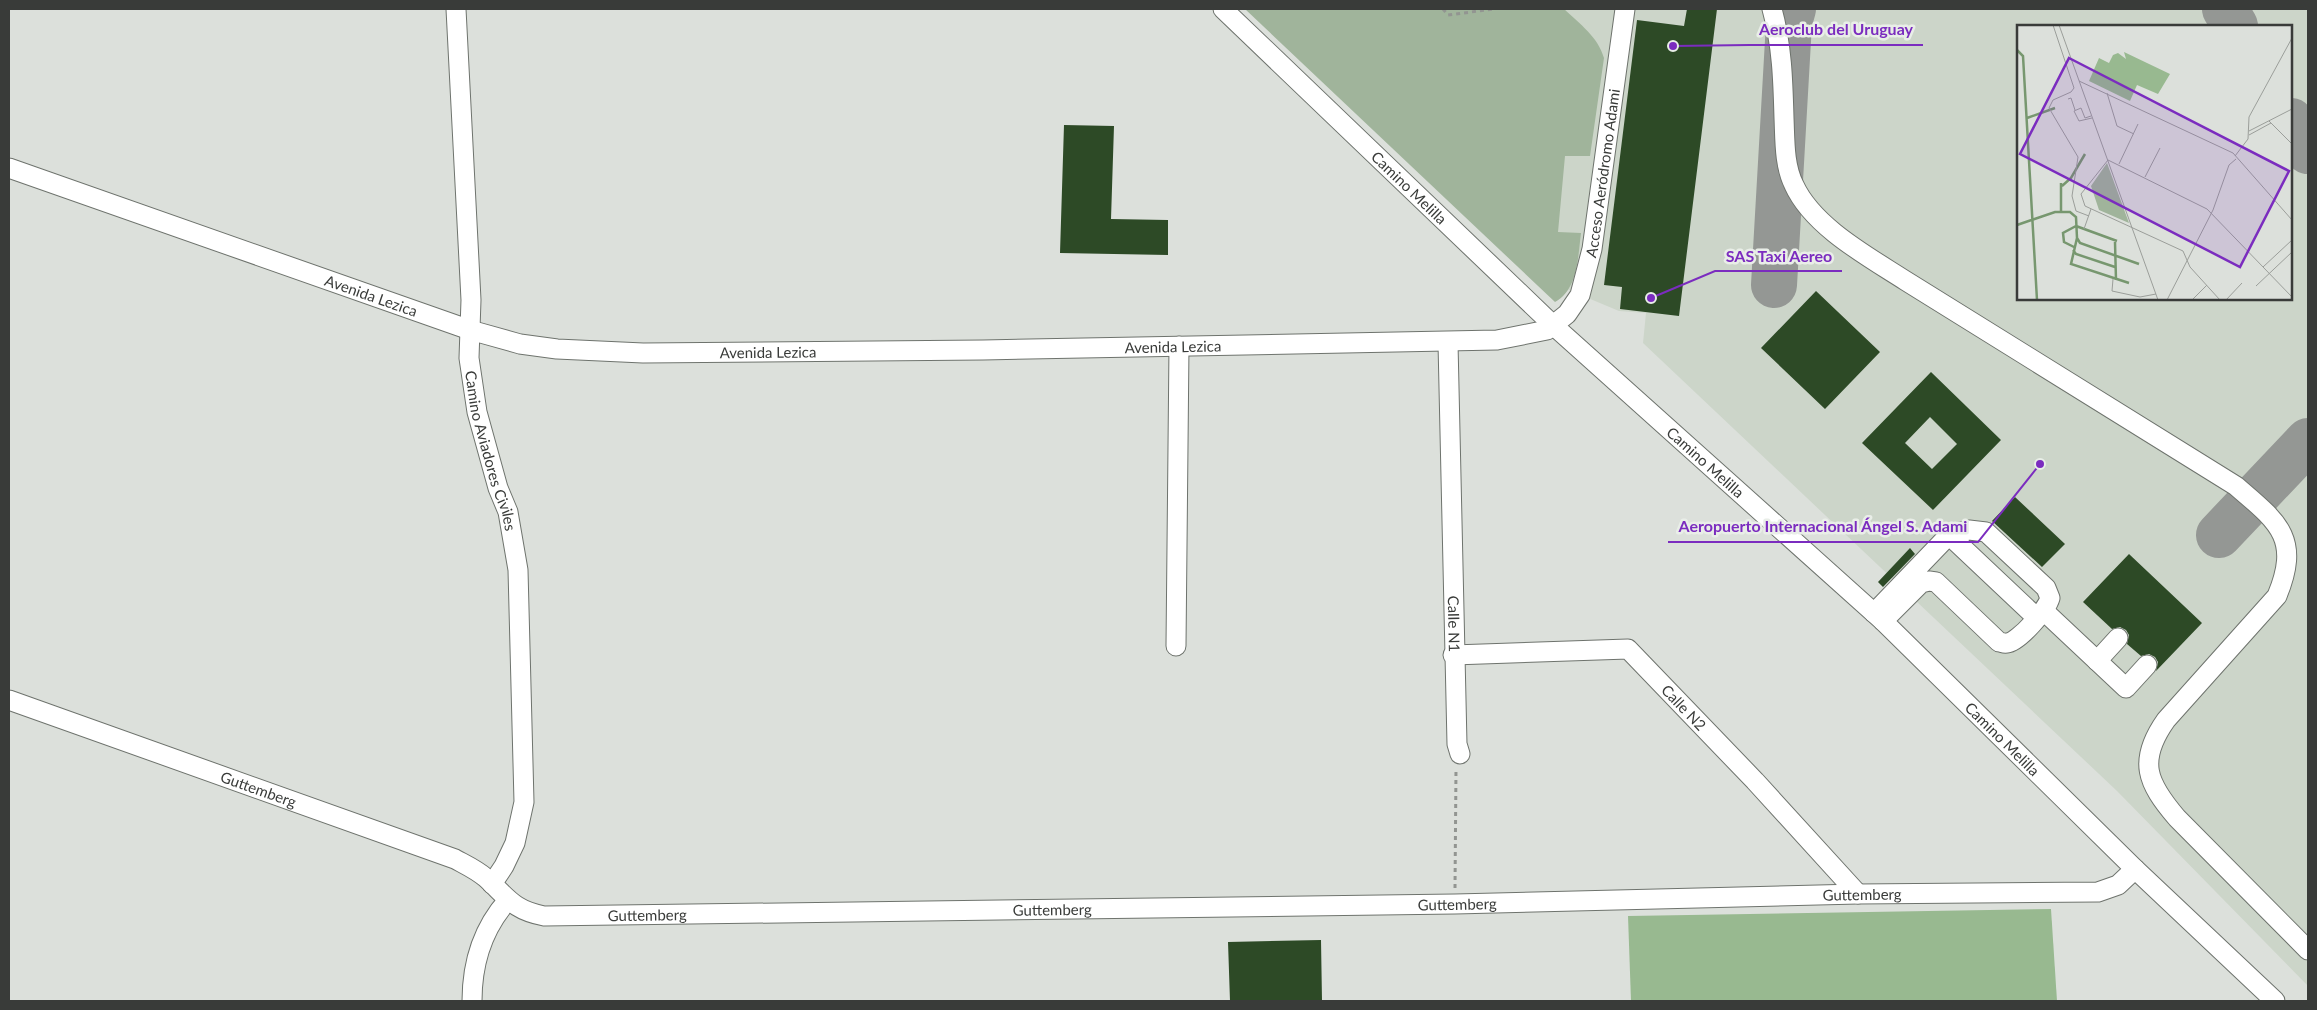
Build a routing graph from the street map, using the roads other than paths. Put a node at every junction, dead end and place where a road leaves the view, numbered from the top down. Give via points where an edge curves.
1 (456, 9) edge
2 (1223, 9) edge
3 (1625, 9) edge
4 (1772, 9) edge
5 (9, 168) edge
6 (1554, 326) junction
7 (470, 330) junction
8 (1448, 343) junction
9 (1179, 346) junction
10 (1949, 535) junction
11 (1917, 578) junction
12 (2041, 614) junction
13 (1879, 617) junction
14 (2118, 638) dead end
15 (1176, 646) dead end
16 (1454, 655) junction
17 (2097, 661) junction
18 (2148, 665) dead end
19 (9, 700) edge
20 (1460, 754) road end
21 (2135, 869) junction
22 (492, 884) junction
23 (1858, 894) junction
24 (508, 900) junction
25 (2308, 950) edge
26 (472, 1001) edge
27 (2275, 1001) edge

1 - 7 street, Camino Aviadores Civiles
2 - 6 street, Camino Melilla
3 - 6 street, Acceso Aeródromo Adami via 1592,249 1574,306
4 - 25 street via 1780,43 1786,160 1794,186 1821,220 1857,249 1906,281 2229,481 2269,514 2280,531 2287,550 2286,573 2277,596 2166,720 2150,749 2147,765 2152,784 2177,818
5 - 7 street, Avenida Lezica
6 - 8 street, Avenida Lezica via 1526,336
6 - 13 street, Camino Melilla
7 - 9 street, Avenida Lezica via 520,344 593,352
7 - 22 street, Camino Aviadores Civiles via 469,358 477,412 508,512 518,570 524,802 516,843
8 - 9 street, Avenida Lezica
8 - 16 street, Calle N1
9 - 15 street
10 - 11 street
10 - 12 street
10 - 12 street via 1969,530 1986,532 2046,588 2050,598
11 - 12 street via 1936,582 1999,642 2015,640
11 - 13 street
12 - 17 street
13 - 21 street, Camino Melilla
14 - 17 street
16 - 20 street, Calle N1
16 - 23 street, Calle N2 via 1628,649
17 - 18 street via 2126,688
19 - 22 street, Guttemberg via 436,852 473,868
21 - 23 street, Guttemberg via 2118,885 2098,892
21 - 27 street, Camino Melilla
22 - 24 street, Guttemberg
23 - 24 street, Guttemberg via 1455,904 574,917 528,913
24 - 26 street via 486,931 474,972

